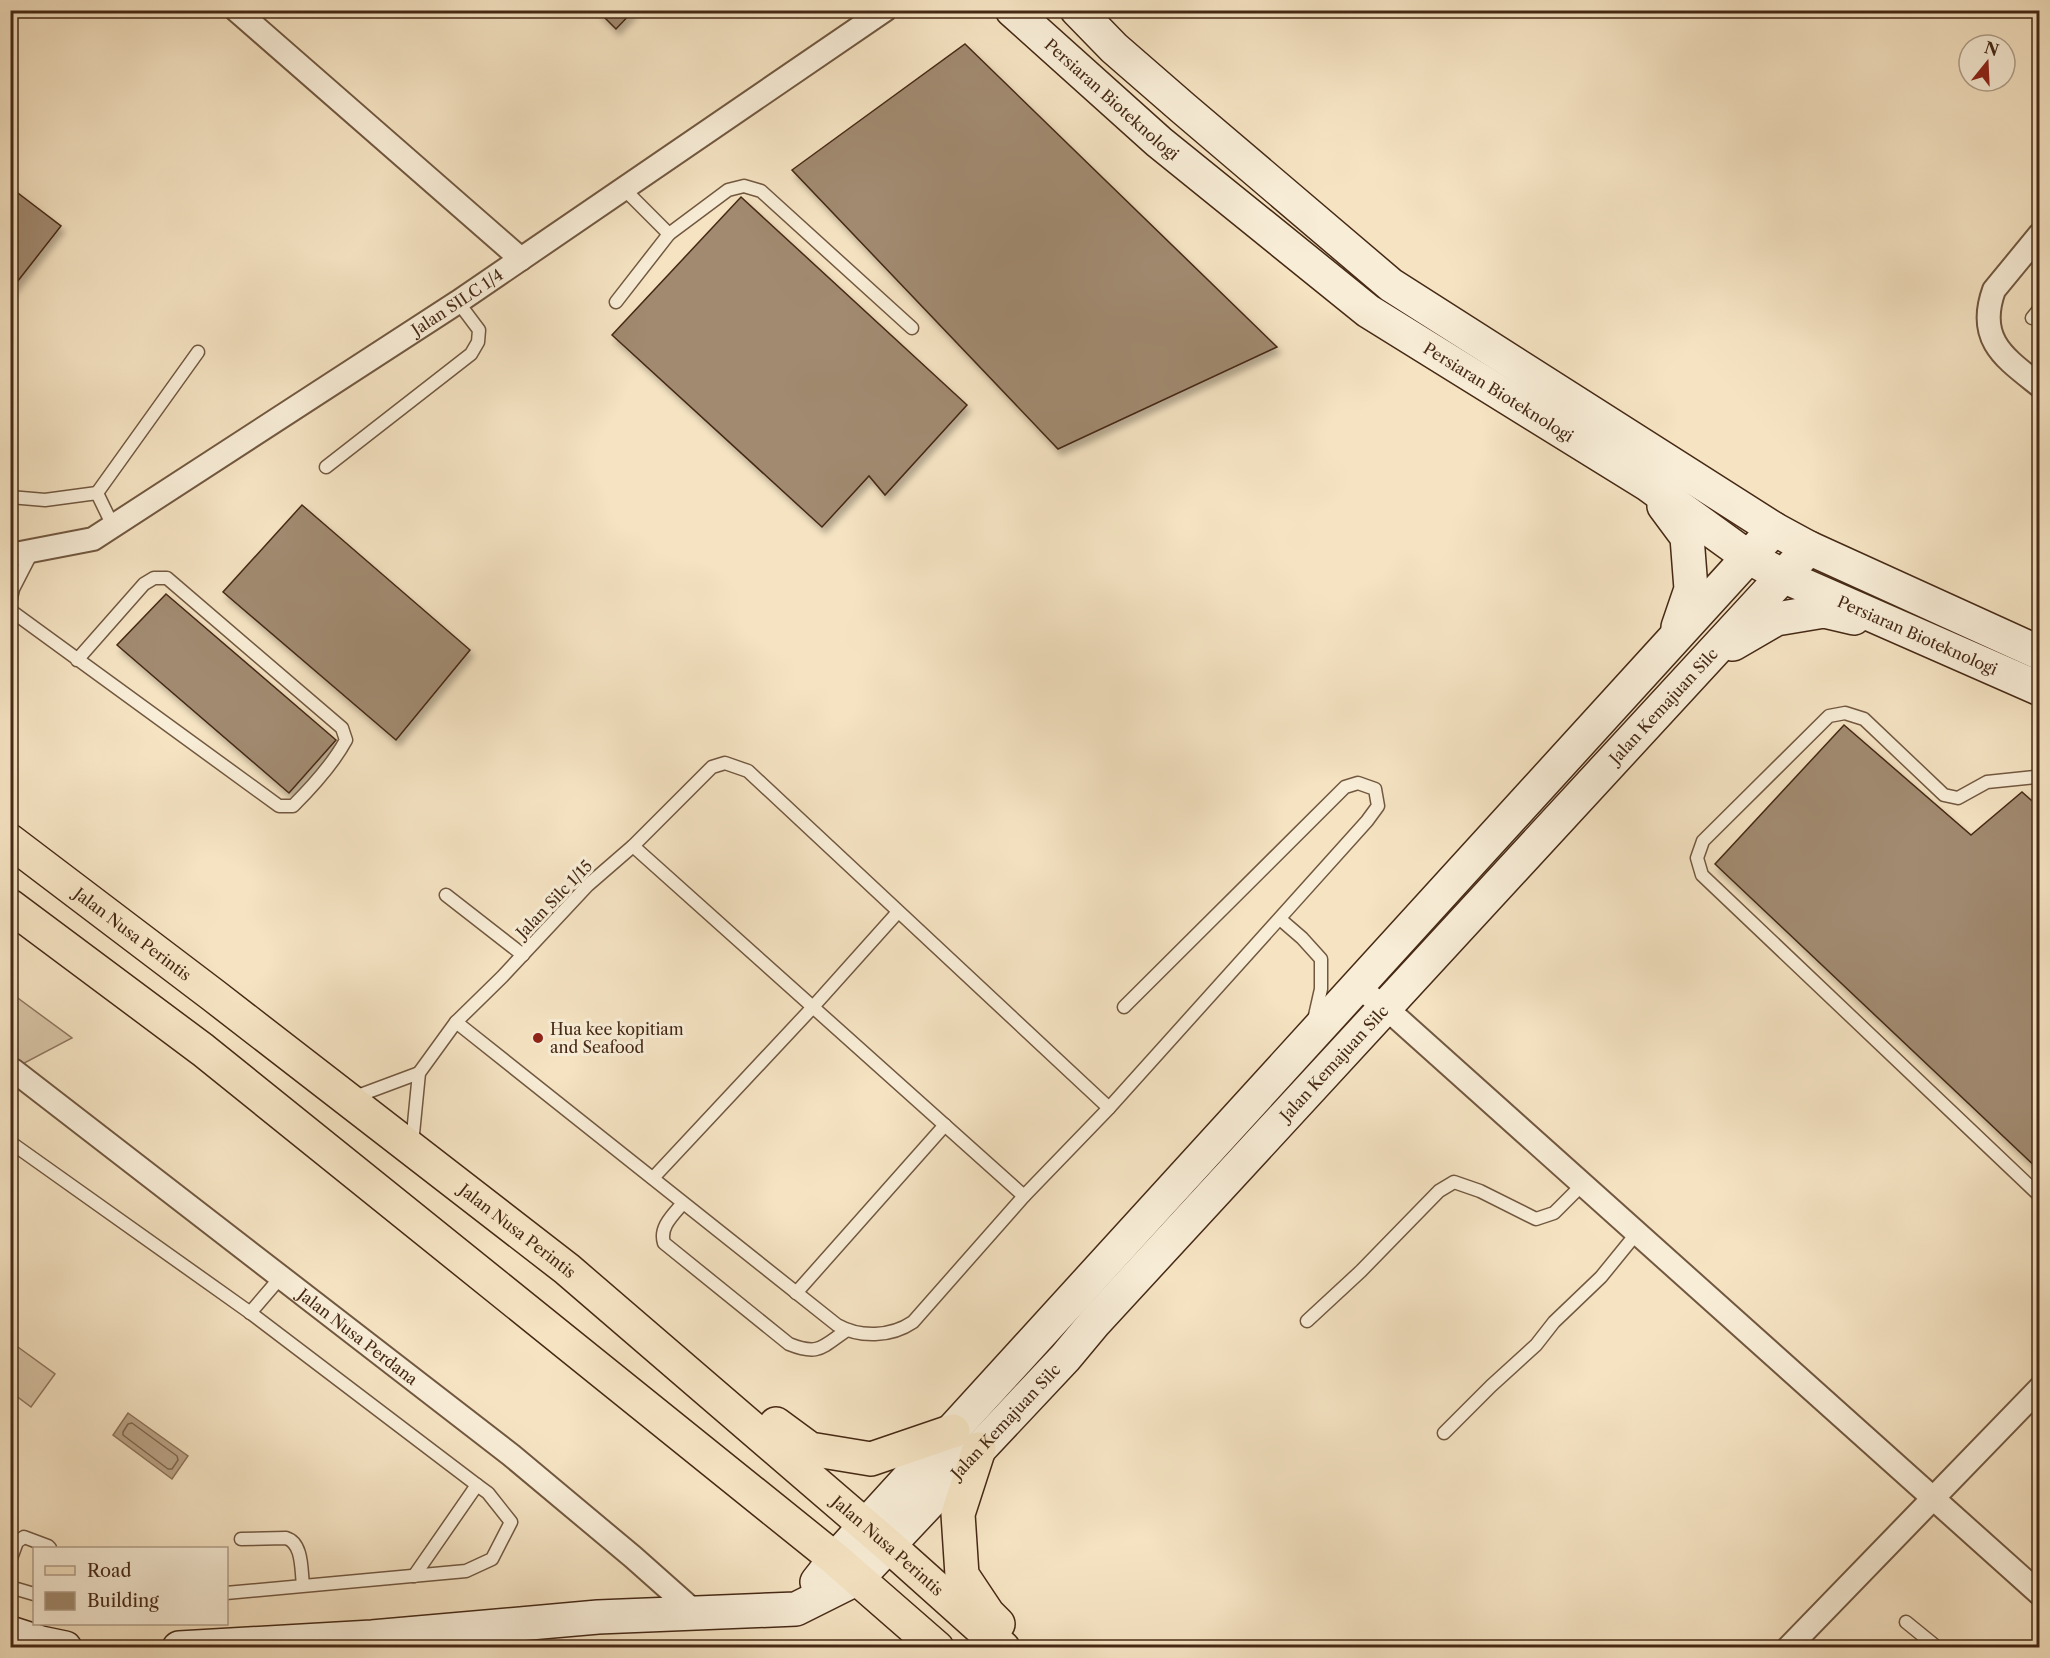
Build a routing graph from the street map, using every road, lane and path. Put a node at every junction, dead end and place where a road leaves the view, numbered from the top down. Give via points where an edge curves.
1 (236, 10) edge
2 (885, 10) edge
3 (1012, 10) edge
4 (1077, 10) edge
5 (1102, 10) edge
6 (1114, 48) junction
7 (624, 189) junction
8 (669, 234) junction
9 (2040, 234) edge
10 (521, 259) junction
11 (458, 302) junction
12 (616, 302) dead end
13 (912, 328) dead end
14 (198, 352) dead end
15 (2040, 386) edge
16 (326, 467) dead end
17 (1647, 484) junction
18 (97, 493) junction
19 (10, 497) edge
20 (113, 526) junction
21 (1774, 529) junction
22 (1809, 548) junction
23 (21, 554) edge
24 (1749, 557) junction
25 (1782, 576) junction
26 (10, 603) edge
27 (10, 610) edge
28 (1911, 632) junction
29 (1673, 640) junction
30 (2040, 653) edge
31 (77, 660) junction
32 (1705, 660) junction
33 (2040, 689) edge
34 (2040, 778) edge
35 (10, 841) edge
36 (633, 846) junction
37 (446, 895) dead end
38 (10, 906) edge
39 (898, 912) junction
40 (1280, 920) junction
41 (523, 954) junction
42 (1358, 987) junction
43 (1124, 1007) dead end
44 (812, 1008) junction
45 (1386, 1008) junction
46 (456, 1022) junction
47 (1310, 1039) junction
48 (13, 1070) dead end
49 (418, 1073) junction
50 (348, 1100) junction
51 (1109, 1108) junction
52 (945, 1125) junction
53 (10, 1142) edge
54 (411, 1148) junction
55 (653, 1178) junction
56 (1582, 1185) junction
57 (1024, 1196) junction
58 (2040, 1196) edge
59 (683, 1203) junction
60 (1636, 1234) junction
61 (567, 1269) junction
62 (1099, 1270) junction
63 (280, 1278) junction
64 (1123, 1292) junction
65 (796, 1293) junction
66 (250, 1313) junction
67 (1306, 1321) dead end
68 (847, 1330) junction
69 (1040, 1335) junction
70 (1065, 1358) junction
71 (2040, 1389) edge
72 (1444, 1433) dead end
73 (966, 1440) junction
74 (477, 1485) junction
75 (1933, 1500) junction
76 (878, 1536) junction
77 (241, 1539) dead end
78 (49, 1547) edge
79 (10, 1561) edge
80 (847, 1568) junction
81 (414, 1576) junction
82 (303, 1585) junction
83 (11, 1589) edge
84 (228, 1593) edge
85 (33, 1594) edge
86 (2040, 1594) edge
87 (696, 1613) junction
88 (1906, 1622) dead end
89 (10, 1633) edge
90 (372, 1642) edge
91 (65, 1647) edge
92 (179, 1647) edge
93 (937, 1647) edge
94 (1003, 1647) edge
95 (1020, 1647) edge
96 (1788, 1647) edge
97 (1938, 1647) edge

1 - 10 street
2 - 7 street, Jalan SILC 1/4
3 - 17 street, Persiaran Bioteknologi via 1159,142 1368,312
4 - 6 street, Persiaran Bioteknologi
5 - 6 street
6 - 21 street, Persiaran Bioteknologi via 1391,285
7 - 8 lane
7 - 10 street, Jalan SILC 1/4
8 - 12 lane
8 - 13 lane via 728,190 744,186 761,191
9 - 15 street via 1994,290 1988,322 2005,359
10 - 11 street, Jalan SILC 1/4
11 - 16 lane via 479,330 471,354
11 - 20 street, Jalan SILC 1/4
14 - 18 lane
17 - 24 street, Persiaran Bioteknologi
17 - 29 street via 1687,537 1691,590
18 - 19 lane via 45,501
18 - 20 lane
20 - 23 street, Jalan SILC 1/4 via 93,539
21 - 22 street, Persiaran Bioteknologi
21 - 24 street, Jalan Kemajuan Silc
22 - 25 street, Jalan Kemajuan Silc
22 - 30 street, Persiaran Bioteknologi
23 - 26 lane
24 - 25 street, Persiaran Bioteknologi
24 - 29 street, Jalan Kemajuan Silc
25 - 28 street, Persiaran Bioteknologi
25 - 32 street, Jalan Kemajuan Silc
27 - 31 lane
28 - 32 street via 1824,611 1776,619
28 - 33 street, Persiaran Bioteknologi
29 - 42 street, Jalan Kemajuan Silc
31 - 31 lane via 279,806 293,806 346,740 342,728 167,578 154,578 144,584
32 - 45 street, Jalan Kemajuan Silc
34 - 58 lane via 1988,782 1958,798 1944,795 1864,719 1845,713 1829,716 1703,841 1697,858 1702,875
35 - 50 main road, Jalan Nusa Perintis
36 - 39 lane, Jalan Silc 1/15 via 712,767 725,763 748,771
36 - 41 lane, Jalan Silc 1/15 via 588,885
36 - 44 lane
37 - 41 lane
38 - 80 main road via 203,1050
39 - 44 lane
39 - 51 lane
40 - 43 lane via 1378,807 1375,789 1358,783 1345,787
40 - 47 lane via 1321,959 1321,989
40 - 51 lane
41 - 46 lane, Jalan Silc 1/15
42 - 45 street
42 - 47 street, Jalan Kemajuan Silc
44 - 52 lane
44 - 55 lane
45 - 56 street
45 - 64 street, Jalan Kemajuan Silc
46 - 49 lane, Jalan Silc 1/15
46 - 55 lane
47 - 62 street, Jalan Kemajuan Silc
48 - 63 street, Jalan Nusa Perdana
49 - 50 lane
49 - 54 lane
50 - 54 main road, Jalan Nusa Perintis
51 - 57 lane
52 - 57 lane
52 - 65 lane
53 - 66 lane
54 - 61 main road, Jalan Nusa Perintis
55 - 59 lane
56 - 60 street
56 - 67 lane via 1554,1213 1536,1219 1454,1182 1439,1191
57 - 68 lane via 913,1322 896,1332
59 - 65 lane
59 - 68 lane via 663,1228 664,1243 789,1344 806,1351 816,1350
60 - 72 lane via 1536,1345
60 - 75 street
61 - 73 main road via 810,1449 871,1459
61 - 76 main road, Jalan Nusa Perintis
62 - 64 street
62 - 69 street, Jalan Kemajuan Silc
63 - 66 lane
63 - 87 street, Jalan Nusa Perdana via 511,1455
64 - 70 street, Jalan Kemajuan Silc
65 - 68 lane
66 - 74 lane
69 - 70 street
69 - 73 street, Jalan Kemajuan Silc
70 - 73 street, Jalan Kemajuan Silc
71 - 75 street
73 - 76 street, Jalan Kemajuan Silc
73 - 95 main road via 958,1514 962,1575 988,1614
74 - 81 lane
74 - 81 lane via 511,1522 492,1559 466,1571
75 - 86 street
75 - 96 street
76 - 80 street, Jalan Kemajuan Silc
76 - 94 main road, Jalan Nusa Perintis
77 - 82 lane via 293,1540
78 - 79 lane via 24,1538 17,1542
80 - 87 street, Jalan Kemajuan Silc via 796,1609
80 - 93 main road
81 - 82 lane
82 - 84 lane
83 - 85 lane
87 - 90 street via 598,1617
88 - 97 lane
89 - 91 street
90 - 92 street

